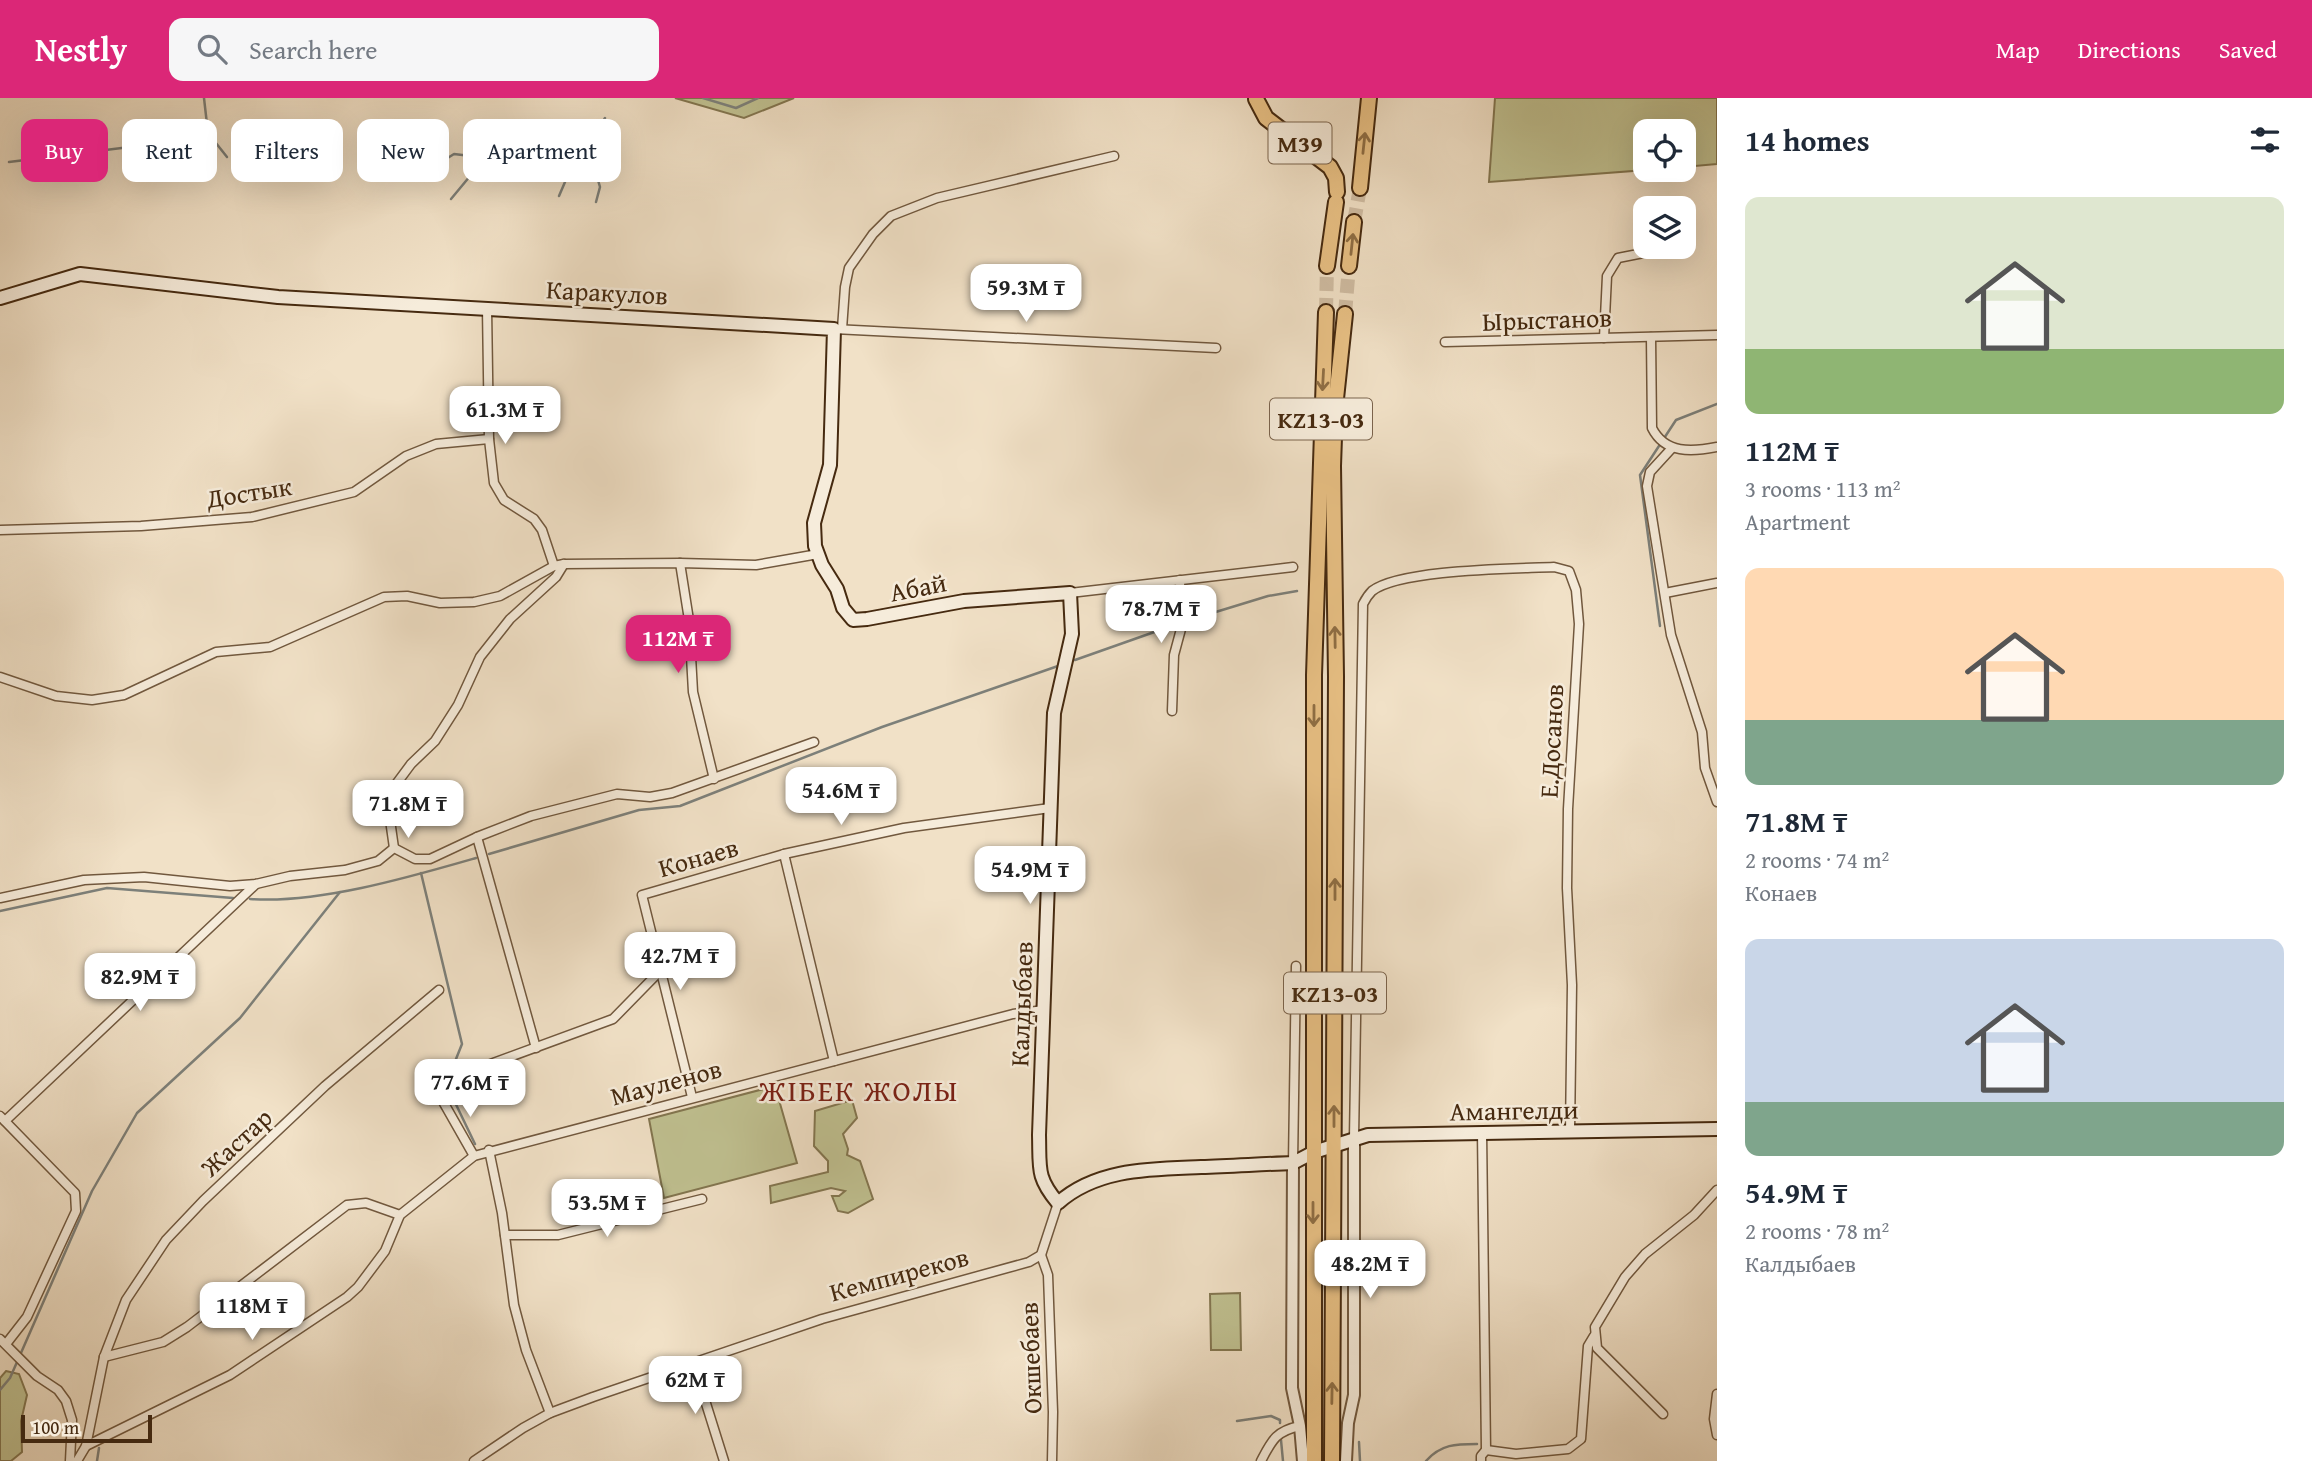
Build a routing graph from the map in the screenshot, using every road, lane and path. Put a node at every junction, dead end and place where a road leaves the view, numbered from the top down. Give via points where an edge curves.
1 (1369, 98) edge
2 (1256, 99) edge
3 (1114, 156) dead end
4 (1360, 188) tunnel mouth
5 (1354, 222) tunnel mouth
6 (1633, 255) edge
7 (1327, 266) tunnel mouth
8 (1349, 266) tunnel mouth
9 (0, 298) edge
10 (487, 307) junction
11 (1326, 312) tunnel mouth
12 (1345, 314) tunnel mouth
13 (838, 329) junction
14 (1717, 335) edge
15 (1651, 337) junction
16 (1604, 338) junction
17 (1445, 342) dead end
18 (1216, 348) dead end
19 (489, 439) junction
20 (1717, 447) edge
21 (1672, 448) junction
22 (1327, 525) junction
23 (0, 530) edge
24 (818, 554) junction
25 (680, 563) junction
26 (564, 564) junction
27 (554, 566) junction
28 (1293, 567) dead end
29 (1180, 580) junction
30 (1717, 583) edge
31 (1069, 593) junction
32 (1665, 593) junction
33 (1314, 675) junction
34 (1336, 676) junction
35 (0, 677) edge
36 (1172, 711) dead end
37 (814, 742) dead end
38 (714, 779) junction
39 (1717, 802) edge
40 (1050, 808) junction
41 (477, 837) junction
42 (394, 848) junction
43 (784, 854) junction
44 (256, 884) junction
45 (0, 898) edge
46 (1296, 966) dead end
47 (660, 971) junction
48 (439, 990) dead end
49 (1044, 1010) junction
50 (536, 1048) junction
51 (834, 1061) junction
52 (458, 1076) dead end
53 (692, 1097) junction
54 (441, 1098) dead end
55 (2, 1119) edge
56 (1717, 1129) edge
57 (1482, 1132) junction
58 (1570, 1132) junction
59 (1354, 1138) junction
60 (1334, 1144) junction
61 (489, 1150) junction
62 (1314, 1152) junction
63 (474, 1156) junction
64 (1293, 1163) junction
65 (1717, 1190) edge
66 (702, 1199) dead end
67 (1058, 1203) junction
68 (400, 1215) junction
69 (505, 1234) junction
70 (1041, 1255) junction
71 (1594, 1336) junction
72 (3, 1342) edge
73 (104, 1357) junction
74 (693, 1362) junction
75 (1717, 1394) edge
76 (550, 1413) junction
77 (1662, 1414) dead end
78 (1300, 1426) junction
79 (1717, 1435) edge
80 (86, 1446) junction
81 (1486, 1450) junction
82 (69, 1461) edge
83 (77, 1461) edge
84 (474, 1461) edge
85 (724, 1461) edge
86 (1052, 1461) edge
87 (1261, 1461) edge
88 (1303, 1461) edge
89 (1314, 1461) edge
90 (1332, 1461) edge
91 (1346, 1461) edge
92 (1481, 1461) edge

4 -> 1 highway, M39
2 - 7 highway, M39 via 1266,118 1330,167 1336,178
3 - 13 street via 937,198 891,216 849,268
8 -> 5 highway
6 - 16 street via 1618,258 1607,276
9 - 10 main road, Каракулов via 80,274 278,297
10 - 13 main road, Каракулов
10 - 19 street
11 -> 22 highway, KZ13-03
12 - 22 highway, KZ13-03
13 - 18 street, Каракулов
13 - 24 main road, Абай via 830,465 814,523
14 - 15 street, Ырыстанов
15 - 16 street, Ырыстанов
15 - 21 street, Ырыстанов via 1652,428 1657,438
16 - 17 street, Ырыстанов
19 - 23 street, Достык via 436,444 406,456 354,492 252,517
19 - 27 street via 494,483 504,500 534,519 542,530
20 - 21 street via 1695,451
21 - 32 street via 1650,472 1647,486
22 - 33 highway, KZ13-03
34 -> 22 highway, KZ13-03
24 - 25 street via 756,565
24 - 31 main road, Абай via 853,620 964,601
25 - 26 street
25 - 38 street via 694,692
26 - 27 street
26 - 42 street via 480,657 436,741 391,791
27 - 35 street via 500,596 474,602 384,597 270,648 216,652 124,695 92,700 56,696
28 - 29 street, Абай
29 - 31 street, Абай
29 - 36 street via 1181,629 1174,655
30 - 32 street
31 - 40 main road, Калдыбаев via 1072,634 1057,694
32 - 39 street via 1671,635 1702,732 1705,768
33 - 34 highway
33 -> 62 highway, KZ13-03
60 -> 34 highway, KZ13-03
37 - 38 street
38 - 41 street via 650,797 617,794 582,802
40 - 43 street, Конаев via 904,828
40 - 49 main road, Калдыбаев
41 - 42 street via 430,859 415,859
41 - 50 street
42 - 44 street via 378,861 345,870
43 - 47 street, Конаев via 642,895
43 - 51 street
44 - 45 street via 230,886 144,877 84,880
44 - 55 street
46 - 64 street
47 - 50 street via 614,1018
47 - 53 street, Конаев
48 - 73 street, Жастар via 326,1086 166,1240 126,1300
49 - 51 street, Мауленов
49 - 67 main road, Калдыбаев via 1040,1170 1044,1187
50 - 52 street
51 - 53 street, Мауленов
53 - 61 street, Мауленов
54 - 63 street
55 - 72 street via 75,1193 76,1211 27,1317
56 - 58 main road, Амангелди
57 - 58 main road, Амангелди
57 - 59 main road, Амангелди
57 - 81 street
58 - 59 street, Е.Досанов via 1568,810 1579,624 1569,571 1554,567 1443,573 1396,581 1372,591 1363,604
59 - 60 main road, Амангелди
59 - 91 street via 1354,1395
60 - 62 main road, Амангелди
90 -> 60 highway, KZ13-03
61 - 63 street, Мауленов
61 - 69 street
62 - 64 main road
62 -> 89 highway, KZ13-03
63 - 68 street, Мауленов
64 - 67 main road via 1116,1174 1085,1184
64 - 78 street via 1292,1388
65 - 71 street via 1632,1269 1595,1327
66 - 69 street via 558,1235
67 - 70 street
68 - 73 street via 366,1203 347,1205 187,1327 163,1342
68 - 80 street via 385,1251 347,1297 230,1375
69 - 76 street via 514,1305
70 - 74 street, Кемпиреков
70 - 86 street, Окшебаев via 1048,1275
71 - 77 street via 1597,1348
71 - 81 street via 1588,1346 1581,1440 1568,1449 1516,1454
72 - 82 street via 66,1401 72,1420
73 - 80 street, Жастар
74 - 76 street, Кемпиреков
74 - 85 street
75 - 79 street
76 - 84 street, Кемпиреков
78 - 87 street via 1283,1429
78 - 88 street
80 - 83 street, Жастар
81 - 92 street

